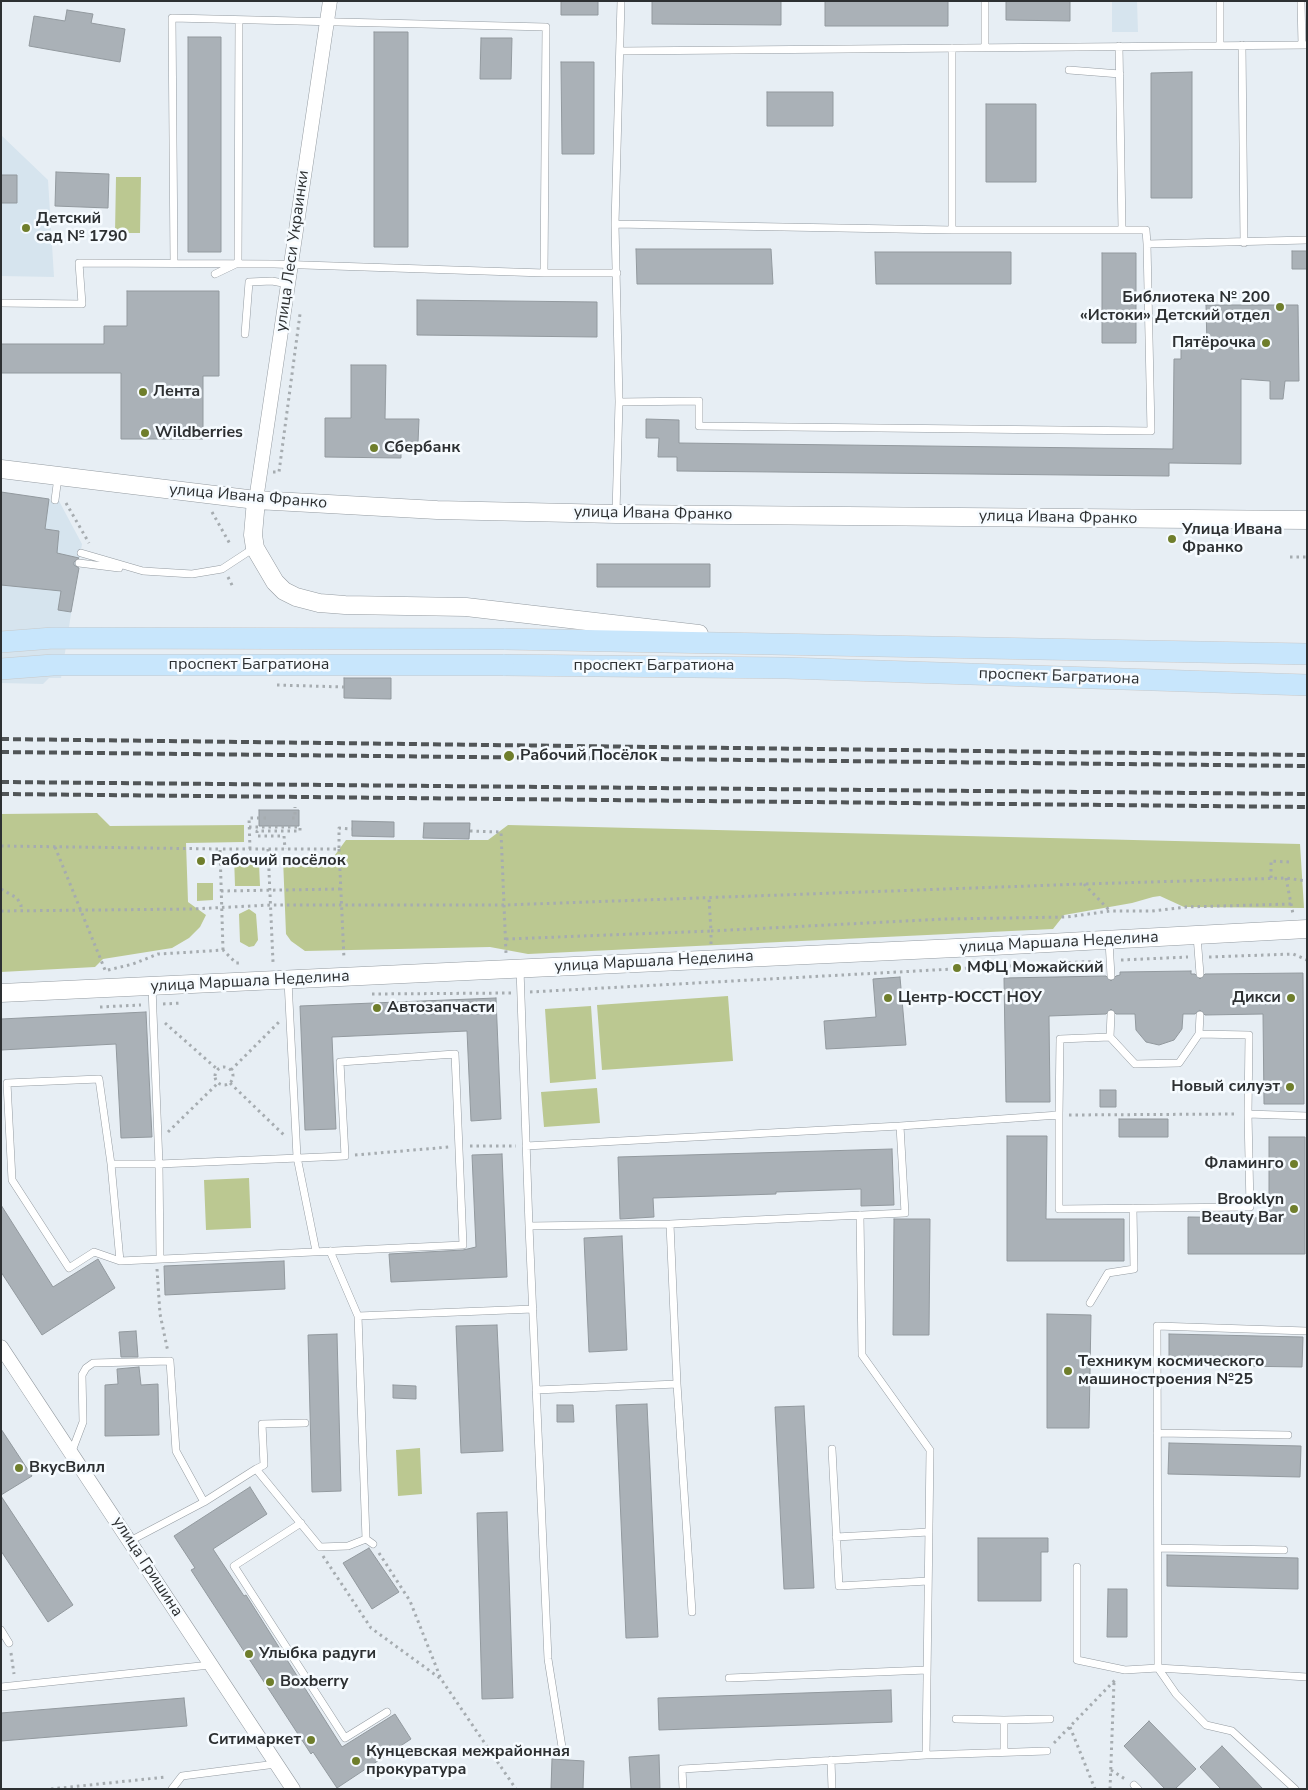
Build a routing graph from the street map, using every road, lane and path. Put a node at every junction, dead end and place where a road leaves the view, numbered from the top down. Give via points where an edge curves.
1 (330, 1) edge
2 (621, 1) edge
3 (985, 1) edge
4 (1220, 1) edge
5 (1301, 1) edge
6 (239, 20) junction
7 (327, 22) junction
8 (1220, 45) junction
9 (1242, 45) junction
10 (1304, 45) edge
11 (1119, 46) junction
12 (952, 48) junction
13 (985, 48) junction
14 (620, 51) junction
15 (1069, 70) dead end
16 (1120, 74) junction
17 (616, 224) junction
18 (952, 230) junction
19 (1122, 230) junction
20 (1307, 240) edge
21 (1244, 243) junction
22 (1147, 244) junction
23 (174, 263) junction
24 (238, 263) junction
25 (291, 264) junction
26 (215, 274) dead end
27 (544, 274) junction
28 (617, 274) junction
29 (288, 284) junction
30 (1, 303) edge
31 (245, 334) dead end
32 (619, 402) junction
33 (1, 469) edge
34 (57, 482) junction
35 (55, 500) dead end
36 (256, 500) junction
37 (212, 512) dead end
38 (616, 514) junction
39 (1307, 520) edge
40 (230, 544) dead end
41 (255, 548) junction
42 (92, 550) dead end
43 (81, 554) dead end
44 (1290, 557) dead end
45 (1307, 557) edge
46 (80, 563) dead end
47 (143, 571) junction
48 (228, 576) dead end
49 (233, 588) dead end
50 (1, 642) edge
51 (789, 644) junction
52 (1307, 654) edge
53 (1, 669) edge
54 (275, 685) dead end
55 (1307, 685) edge
56 (344, 687) dead end
57 (295, 806) dead end
58 (266, 818) dead end
59 (292, 818) dead end
60 (249, 827) junction
61 (352, 828) dead end
62 (470, 831) dead end
63 (1, 846) edge
64 (55, 847) junction
65 (220, 849) junction
66 (250, 849) junction
67 (268, 849) junction
68 (285, 849) junction
69 (339, 849) junction
70 (1289, 862) dead end
71 (1271, 878) junction
72 (1307, 881) edge
73 (1083, 884) junction
74 (1, 889) edge
75 (269, 890) junction
76 (341, 890) junction
77 (221, 891) junction
78 (709, 898) junction
79 (1291, 904) dead end
80 (270, 905) junction
81 (342, 905) junction
82 (505, 905) junction
83 (221, 907) junction
84 (80, 910) junction
85 (1, 911) edge
86 (21, 911) junction
87 (1110, 911) junction
88 (1307, 929) edge
89 (711, 931) junction
90 (1197, 936) junction
91 (506, 939) junction
92 (1108, 940) junction
93 (223, 950) junction
94 (1198, 957) junction
95 (344, 959) dead end
96 (712, 960) junction
97 (1307, 960) edge
98 (1110, 961) junction
99 (264, 962) dead end
100 (273, 962) junction
101 (282, 962) dead end
102 (245, 963) dead end
103 (514, 969) junction
104 (106, 970) junction
105 (96, 971) dead end
106 (1200, 974) dead end
107 (1111, 976) dead end
108 (288, 980) junction
109 (713, 981) junction
110 (152, 987) junction
111 (1, 993) edge
112 (508, 993) junction
113 (520, 993) junction
114 (369, 994) dead end
115 (191, 1002) dead end
116 (152, 1009) junction
117 (289, 1011) junction
118 (1111, 1014) dead end
119 (1200, 1015) dead end
120 (1199, 1034) junction
121 (1110, 1037) junction
122 (217, 1069) junction
123 (231, 1070) junction
124 (218, 1083) junction
125 (230, 1083) junction
126 (1248, 1114) junction
127 (1059, 1115) junction
128 (1307, 1116) edge
129 (900, 1126) junction
130 (158, 1142) junction
131 (459, 1146) junction
132 (526, 1146) junction
133 (296, 1147) junction
134 (297, 1156) junction
135 (344, 1156) junction
136 (111, 1164) junction
137 (159, 1164) junction
138 (1133, 1208) junction
139 (860, 1215) junction
140 (670, 1224) junction
141 (529, 1226) junction
142 (316, 1251) junction
143 (330, 1251) junction
144 (158, 1258) junction
145 (120, 1260) junction
146 (1090, 1303) dead end
147 (533, 1309) junction
148 (358, 1316) junction
149 (1307, 1331) edge
150 (1, 1346) edge
151 (170, 1361) junction
152 (677, 1384) junction
153 (536, 1390) junction
154 (304, 1423) dead end
155 (1157, 1433) junction
156 (1288, 1435) dead end
157 (832, 1449) dead end
158 (72, 1450) junction
159 (256, 1470) junction
160 (204, 1502) junction
161 (301, 1523) junction
162 (929, 1532) junction
163 (836, 1537) junction
164 (366, 1539) junction
165 (130, 1540) junction
166 (373, 1544) joint
167 (1158, 1548) junction
168 (1284, 1550) dead end
169 (322, 1555) dead end
170 (1077, 1567) dead end
171 (928, 1581) junction
172 (692, 1612) dead end
173 (1, 1630) edge
174 (9, 1643) joint
175 (210, 1665) junction
176 (1158, 1668) junction
177 (927, 1670) junction
178 (1125, 1670) junction
179 (1307, 1677) edge
180 (730, 1678) dead end
181 (441, 1679) junction
182 (1114, 1681) junction
183 (16, 1686) junction
184 (1, 1687) edge
185 (387, 1712) dead end
186 (956, 1719) dead end
187 (1050, 1719) dead end
188 (1004, 1720) junction
189 (1070, 1727) junction
190 (562, 1747) dead end
191 (1047, 1751) joint
192 (1004, 1752) junction
193 (926, 1755) junction
194 (831, 1760) junction
195 (276, 1764) junction
196 (1111, 1770) junction
197 (182, 1776) junction
198 (1136, 1787) edge
199 (50, 1789) edge
200 (172, 1789) edge
201 (293, 1789) edge
202 (516, 1789) edge
203 (683, 1789) edge
204 (832, 1789) edge
205 (1095, 1789) edge
206 (1110, 1789) edge
207 (1295, 1789) edge

1 - 7 street, улица Леси Украинки
2 - 14 lane
3 - 13 lane
4 - 8 lane
5 - 10 lane
6 - 7 lane
6 - 23 lane via 172,18
6 - 24 lane
7 - 25 street, улица Леси Украинки
7 - 27 lane via 546,27
8 - 9 lane
8 - 11 lane
9 - 10 lane
9 - 21 lane
11 - 13 lane
11 - 16 lane
12 - 13 lane
12 - 14 lane
12 - 18 lane
14 - 17 lane
15 - 16 lane
16 - 19 lane
17 - 18 lane
17 - 28 lane
18 - 19 lane
19 - 22 lane via 1146,230
20 - 21 lane
21 - 22 lane
22 - 32 lane via 1151,431 699,426 699,401
23 - 24 lane
23 - 30 lane via 79,263 82,304
24 - 25 lane
24 - 26 lane
25 - 27 lane
25 - 29 street, улица Леси Украинки
27 - 28 lane
28 - 32 lane
29 - 31 lane via 249,282
29 - 36 street, улица Леси Украинки
32 - 38 lane
33 - 34 street, улица Ивана Франко
34 - 35 lane
34 - 36 street, улица Ивана Франко
34 - 42 path
36 - 38 street, улица Ивана Франко via 437,510
36 - 41 street
37 - 40 path
38 - 39 street, улица Ивана Франко
41 - 47 lane via 222,568 208,572
41 - 51 street via 266,570 284,590 319,603 466,607
43 - 47 lane
44 - 45 path
46 - 47 lane
48 - 49 path
50 - 51 main road, проспект Багратиона, bridge via 53,638 504,639
51 - 52 main road, проспект Багратиона
53 - 55 main road, проспект Багратиона, bridge via 53,665 787,668
54 - 56 path
57 - 59 path via 295,818
58 - 60 path via 249,818
60 - 66 path
60 - 68 path via 300,827 300,831 257,831 257,836 284,836
61 - 69 path via 339,828
62 - 82 path via 500,832
63 - 64 path
64 - 65 path
64 - 84 path
65 - 66 path
65 - 77 path
66 - 67 path
67 - 68 path
67 - 75 path
68 - 69 path
69 - 76 path
70 - 71 path via 1271,862
71 - 72 path
71 - 73 path
73 - 78 path
73 - 87 path
74 - 86 path via 17,898
75 - 76 path
75 - 77 path
75 - 80 path
76 - 81 path
77 - 83 path
78 - 82 path
78 - 89 path
79 - 87 path
80 - 81 path
80 - 83 path
80 - 100 path
81 - 82 path
81 - 95 path
82 - 91 path
83 - 84 path
83 - 93 path
84 - 86 path
84 - 104 path
85 - 86 path
87 - 89 path via 1067,917 944,919
88 - 90 street, улица Маршала Неделина
89 - 91 path
89 - 96 path
90 - 92 street, улица Маршала Неделина
90 - 94 lane
91 - 103 path
92 - 96 street, улица Маршала Неделина
92 - 98 lane
93 - 102 path via 236,963
93 - 104 path via 158,954
94 - 97 path via 1293,954
94 - 98 path
94 - 106 lane
96 - 103 street, улица Маршала Неделина
96 - 109 path
98 - 107 lane
98 - 109 path
99 - 100 path
100 - 101 path
103 - 108 street, улица Маршала Неделина
103 - 112 path
103 - 113 lane
104 - 105 path
108 - 110 street, улица Маршала Неделина
108 - 117 lane
109 - 113 path
110 - 111 street, улица Маршала Неделина
110 - 116 lane
112 - 113 path
112 - 114 path
113 - 132 lane
115 - 116 path
116 - 122 path
116 - 130 lane
117 - 123 path
117 - 133 lane
118 - 121 lane
119 - 120 lane
120 - 121 lane via 1179,1064 1135,1064
120 - 126 lane via 1249,1035
121 - 127 lane via 1060,1039
122 - 123 path via 224,1066
122 - 124 path via 214,1077
123 - 125 path via 233,1077
124 - 125 path
124 - 130 path
125 - 133 path
126 - 127 path
126 - 128 lane
126 - 138 lane via 1250,1207
127 - 129 lane
127 - 138 lane via 1059,1209
129 - 132 lane
129 - 139 lane via 906,1213
130 - 137 lane
131 - 132 path
131 - 135 path
131 - 135 lane via 454,1054 340,1062
131 - 143 lane via 463,1245
132 - 141 lane
133 - 134 lane
134 - 135 lane
134 - 137 lane
134 - 142 lane
136 - 137 lane
136 - 145 lane
136 - 145 lane via 99,1079 8,1083 12,1180 69,1268 94,1252
137 - 144 lane
138 - 146 lane via 1134,1269 1108,1273
139 - 140 lane
139 - 162 lane via 862,1355 930,1450
140 - 141 lane
140 - 152 lane
141 - 147 lane
142 - 143 lane
142 - 144 lane
143 - 148 lane
144 - 145 lane
144 - 151 path via 160,1314
147 - 148 lane
147 - 153 lane
148 - 164 lane
149 - 155 lane via 1157,1326
150 - 158 street, улица Гришина
151 - 158 lane via 93,1364 86,1368 82,1375 83,1422
151 - 160 lane via 176,1451
152 - 153 lane
152 - 172 lane
153 - 190 lane via 548,1659
154 - 159 lane via 262,1424 264,1465
155 - 156 lane
155 - 167 lane
157 - 163 lane
158 - 165 street, улица Гришина
159 - 160 lane
159 - 161 lane
160 - 165 lane
161 - 164 lane via 320,1547 348,1546
161 - 185 lane via 234,1566 345,1738
162 - 163 lane
162 - 171 lane
163 - 171 lane via 839,1586
164 - 166 lane
165 - 175 street, улица Гришина
166 - 181 path via 410,1601
167 - 168 lane
167 - 176 lane
169 - 181 path via 371,1628
170 - 178 lane via 1077,1660
171 - 177 lane
173 - 174 lane
174 - 183 path
175 - 183 lane
175 - 195 street, улица Гришина
176 - 178 lane
176 - 179 lane
176 - 207 lane via 1176,1694 1206,1725 1232,1731
177 - 180 lane
177 - 193 lane
178 - 182 path
181 - 202 path
182 - 189 path
182 - 196 path
183 - 184 lane
186 - 188 lane
187 - 188 lane
188 - 192 lane
189 - 191 path
189 - 205 path
191 - 192 lane
192 - 193 lane
193 - 194 lane
194 - 203 lane via 682,1769
194 - 204 lane
195 - 197 lane
195 - 201 street, улица Гришина
196 - 198 path
196 - 206 path
197 - 199 path
197 - 200 lane

